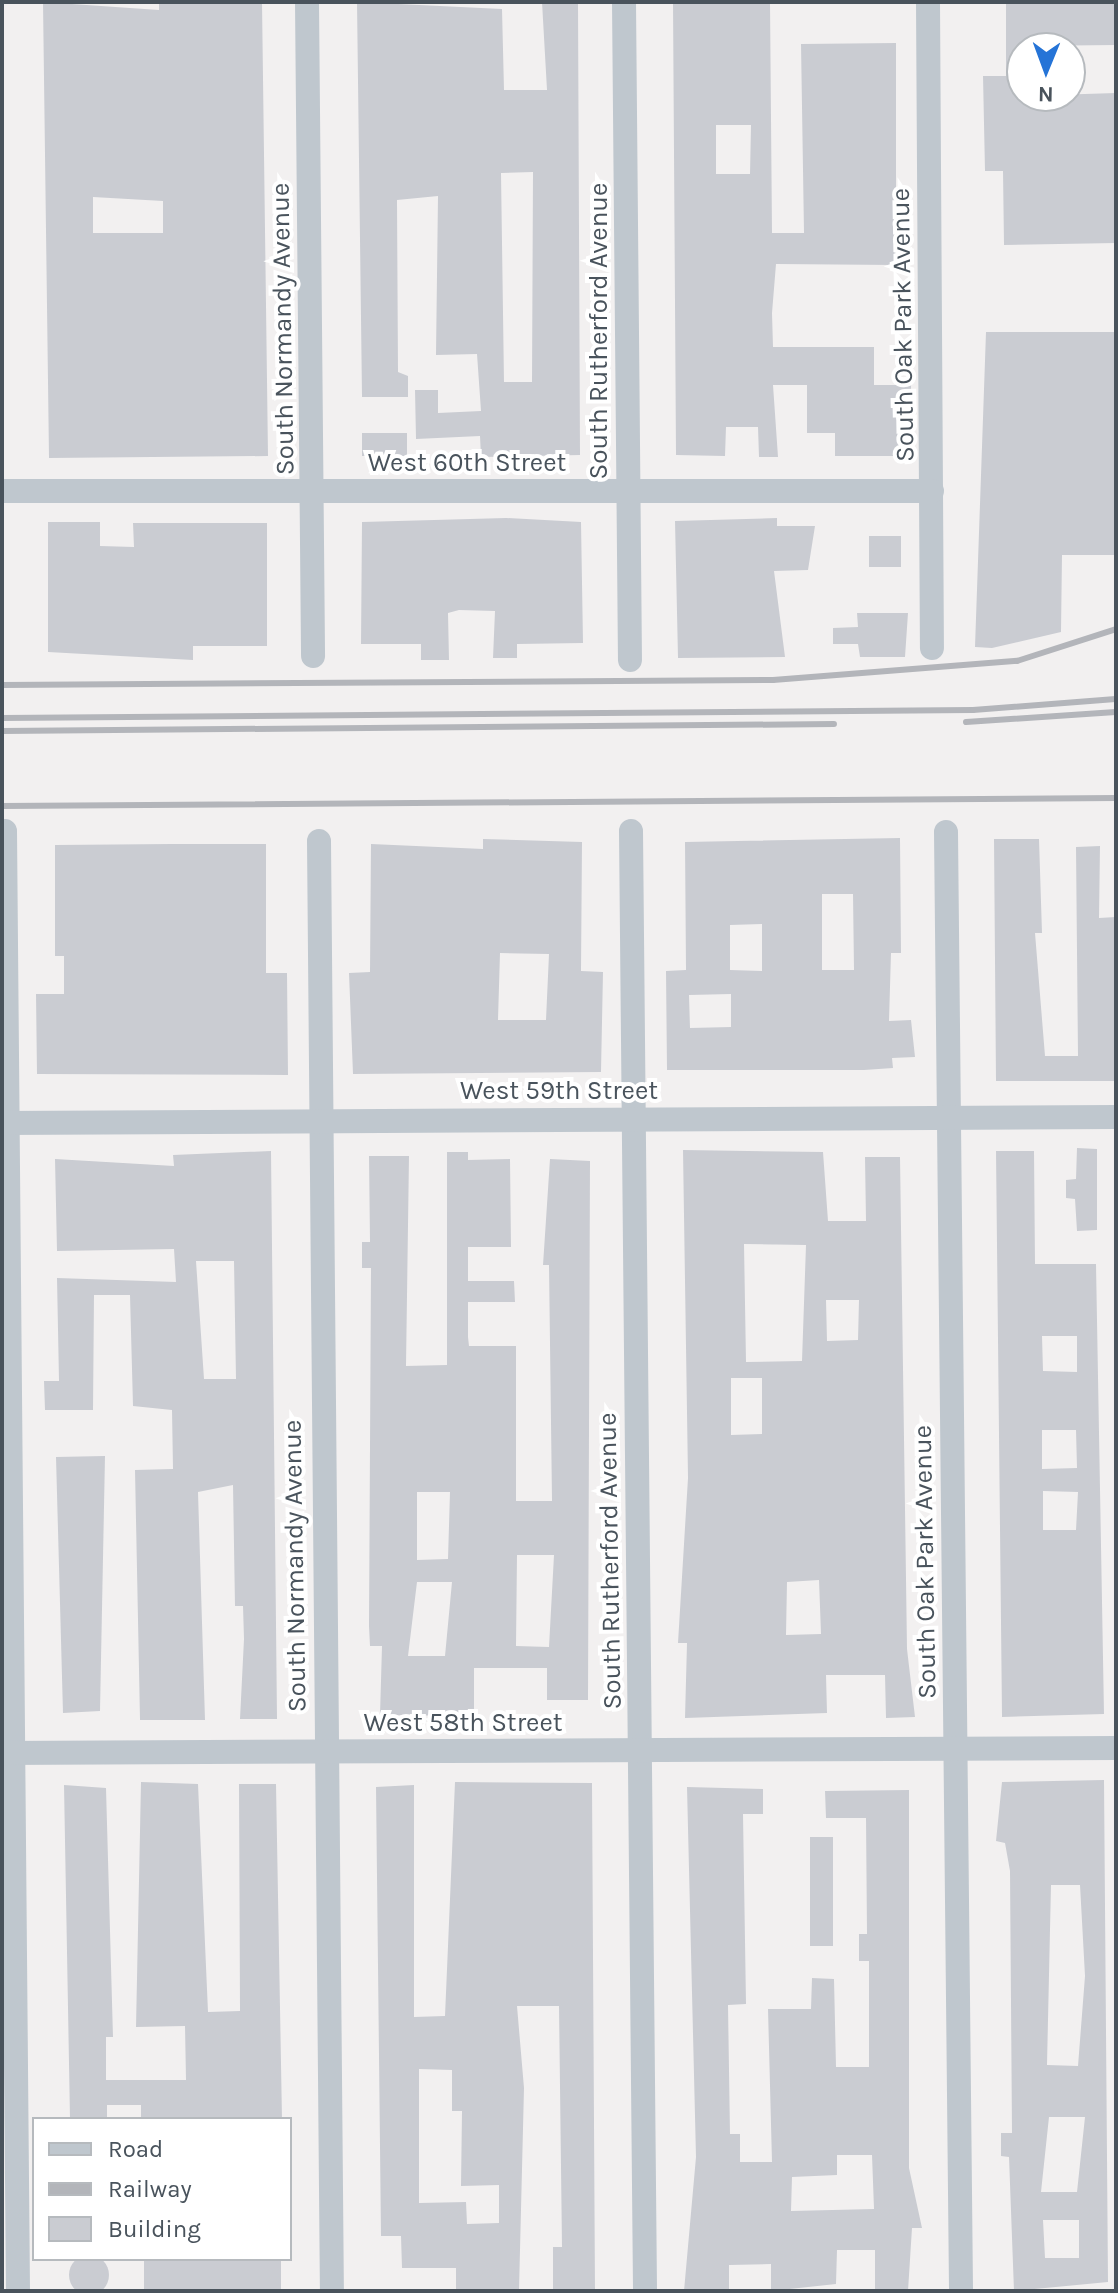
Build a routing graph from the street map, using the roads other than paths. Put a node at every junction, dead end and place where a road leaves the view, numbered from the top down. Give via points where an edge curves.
1 (307, 2) edge
2 (624, 2) edge
3 (928, 2) edge
4 (2, 491) edge
5 (312, 491) junction
6 (628, 491) junction
7 (932, 491) junction
8 (932, 648) dead end
9 (313, 656) dead end
10 (630, 660) dead end
11 (5, 831) dead end
12 (631, 831) dead end
13 (946, 832) dead end
14 (319, 841) dead end
15 (1116, 1117) edge
16 (948, 1118) junction
17 (634, 1119) junction
18 (319, 1121) junction
19 (4, 1123) edge
20 (1116, 1748) edge
21 (955, 1749) junction
22 (640, 1750) junction
23 (326, 1752) junction
24 (7, 1753) edge
25 (18, 2291) edge
26 (332, 2291) edge
27 (645, 2291) edge
28 (961, 2291) edge

1 - 5 street, South Normandy Avenue
2 - 6 street, South Rutherford Avenue
3 - 7 street, South Oak Park Avenue
4 - 5 street, West 60th Street
5 - 6 street, West 60th Street
5 - 9 street, South Normandy Avenue
6 - 7 street, West 60th Street
6 - 10 street, South Rutherford Avenue
7 - 8 street, South Oak Park Avenue
11 - 19 street
12 - 17 street, South Rutherford Avenue
13 - 16 street, South Oak Park Avenue
14 - 18 street, South Normandy Avenue
15 - 16 street, West 59th Street
16 - 17 street, West 59th Street
16 - 21 street, South Oak Park Avenue
17 - 18 street, West 59th Street
17 - 22 street, South Rutherford Avenue
18 - 19 street, West 59th Street
18 - 23 street, South Normandy Avenue
19 - 24 street
20 - 21 street, West 58th Street
21 - 22 street, West 58th Street
21 - 28 street, South Oak Park Avenue
22 - 23 street, West 58th Street
22 - 27 street, South Rutherford Avenue
23 - 24 street, West 58th Street
23 - 26 street, South Normandy Avenue
24 - 25 street

